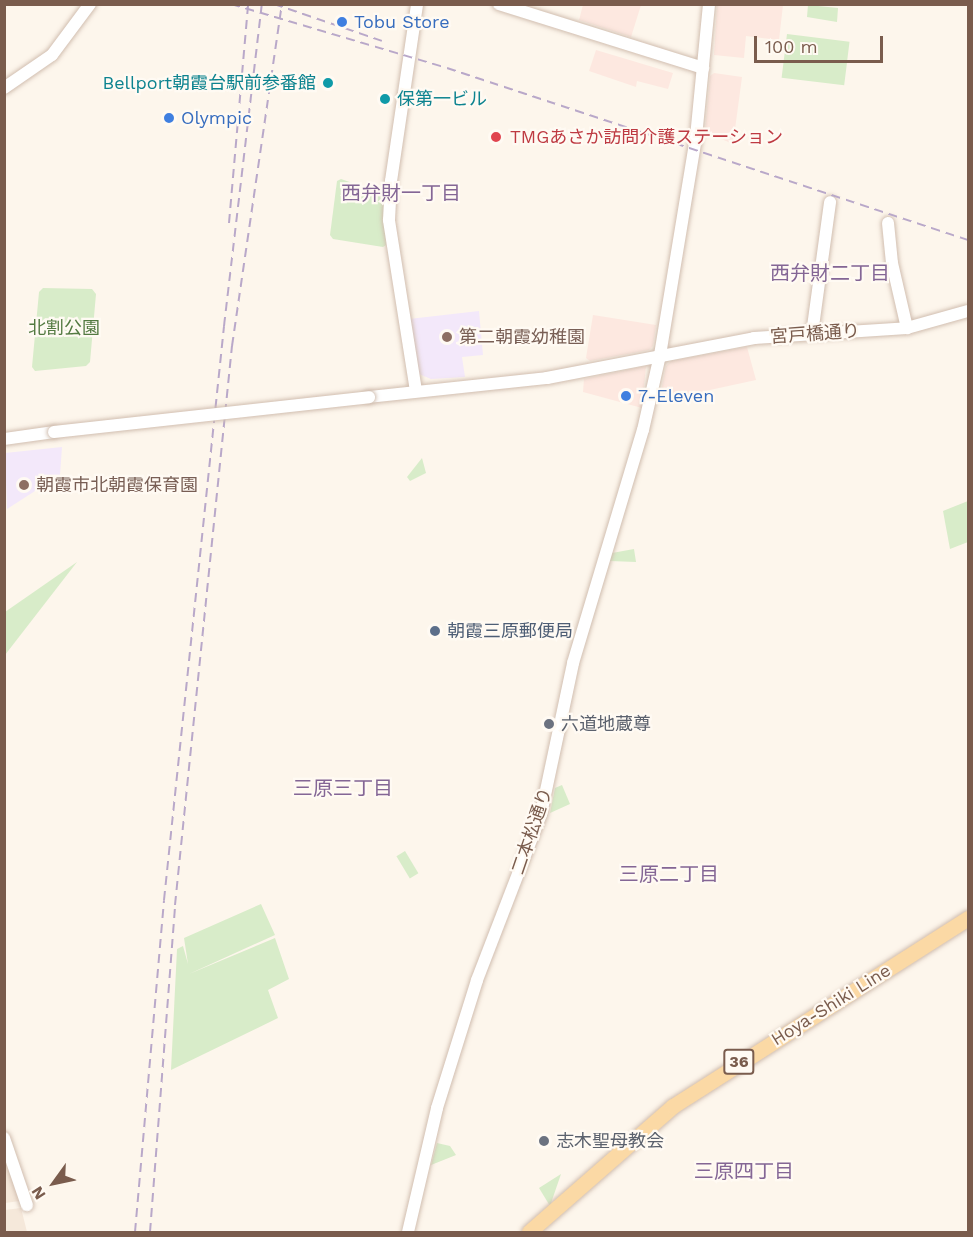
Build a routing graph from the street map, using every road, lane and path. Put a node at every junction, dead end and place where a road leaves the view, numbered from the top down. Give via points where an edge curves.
1 (90, 4) edge
2 (417, 4) edge
3 (499, 4) edge
4 (709, 4) edge
5 (703, 68) junction
6 (4, 88) edge
7 (830, 202) dead end
8 (888, 223) dead end
9 (969, 311) edge
10 (907, 328) junction
11 (812, 334) junction
12 (660, 355) junction
13 (416, 391) junction
14 (4, 439) edge
15 (969, 918) edge
16 (4, 1138) edge
17 (27, 1205) dead end
18 (408, 1233) edge
19 (529, 1233) edge

1 - 6 street via 52,55
2 - 13 street via 391,181 389,220
3 - 5 street
4 - 5 street, 二本松通り
5 - 12 street, 二本松通り via 696,137
7 - 11 street
8 - 10 street via 892,263
9 - 10 street, 宮戸橋通り
10 - 11 street, 宮戸橋通り
11 - 12 street, 宮戸橋通り via 748,339
12 - 13 street, 宮戸橋通り via 518,382
12 - 18 street, 二本松通り via 636,456 561,708 541,814 484,958 437,1108
13 - 14 street, 宮戸橋通り, bridge
15 - 19 main road, Hoya-Shiki Line / 36 via 673,1106
16 - 17 street

